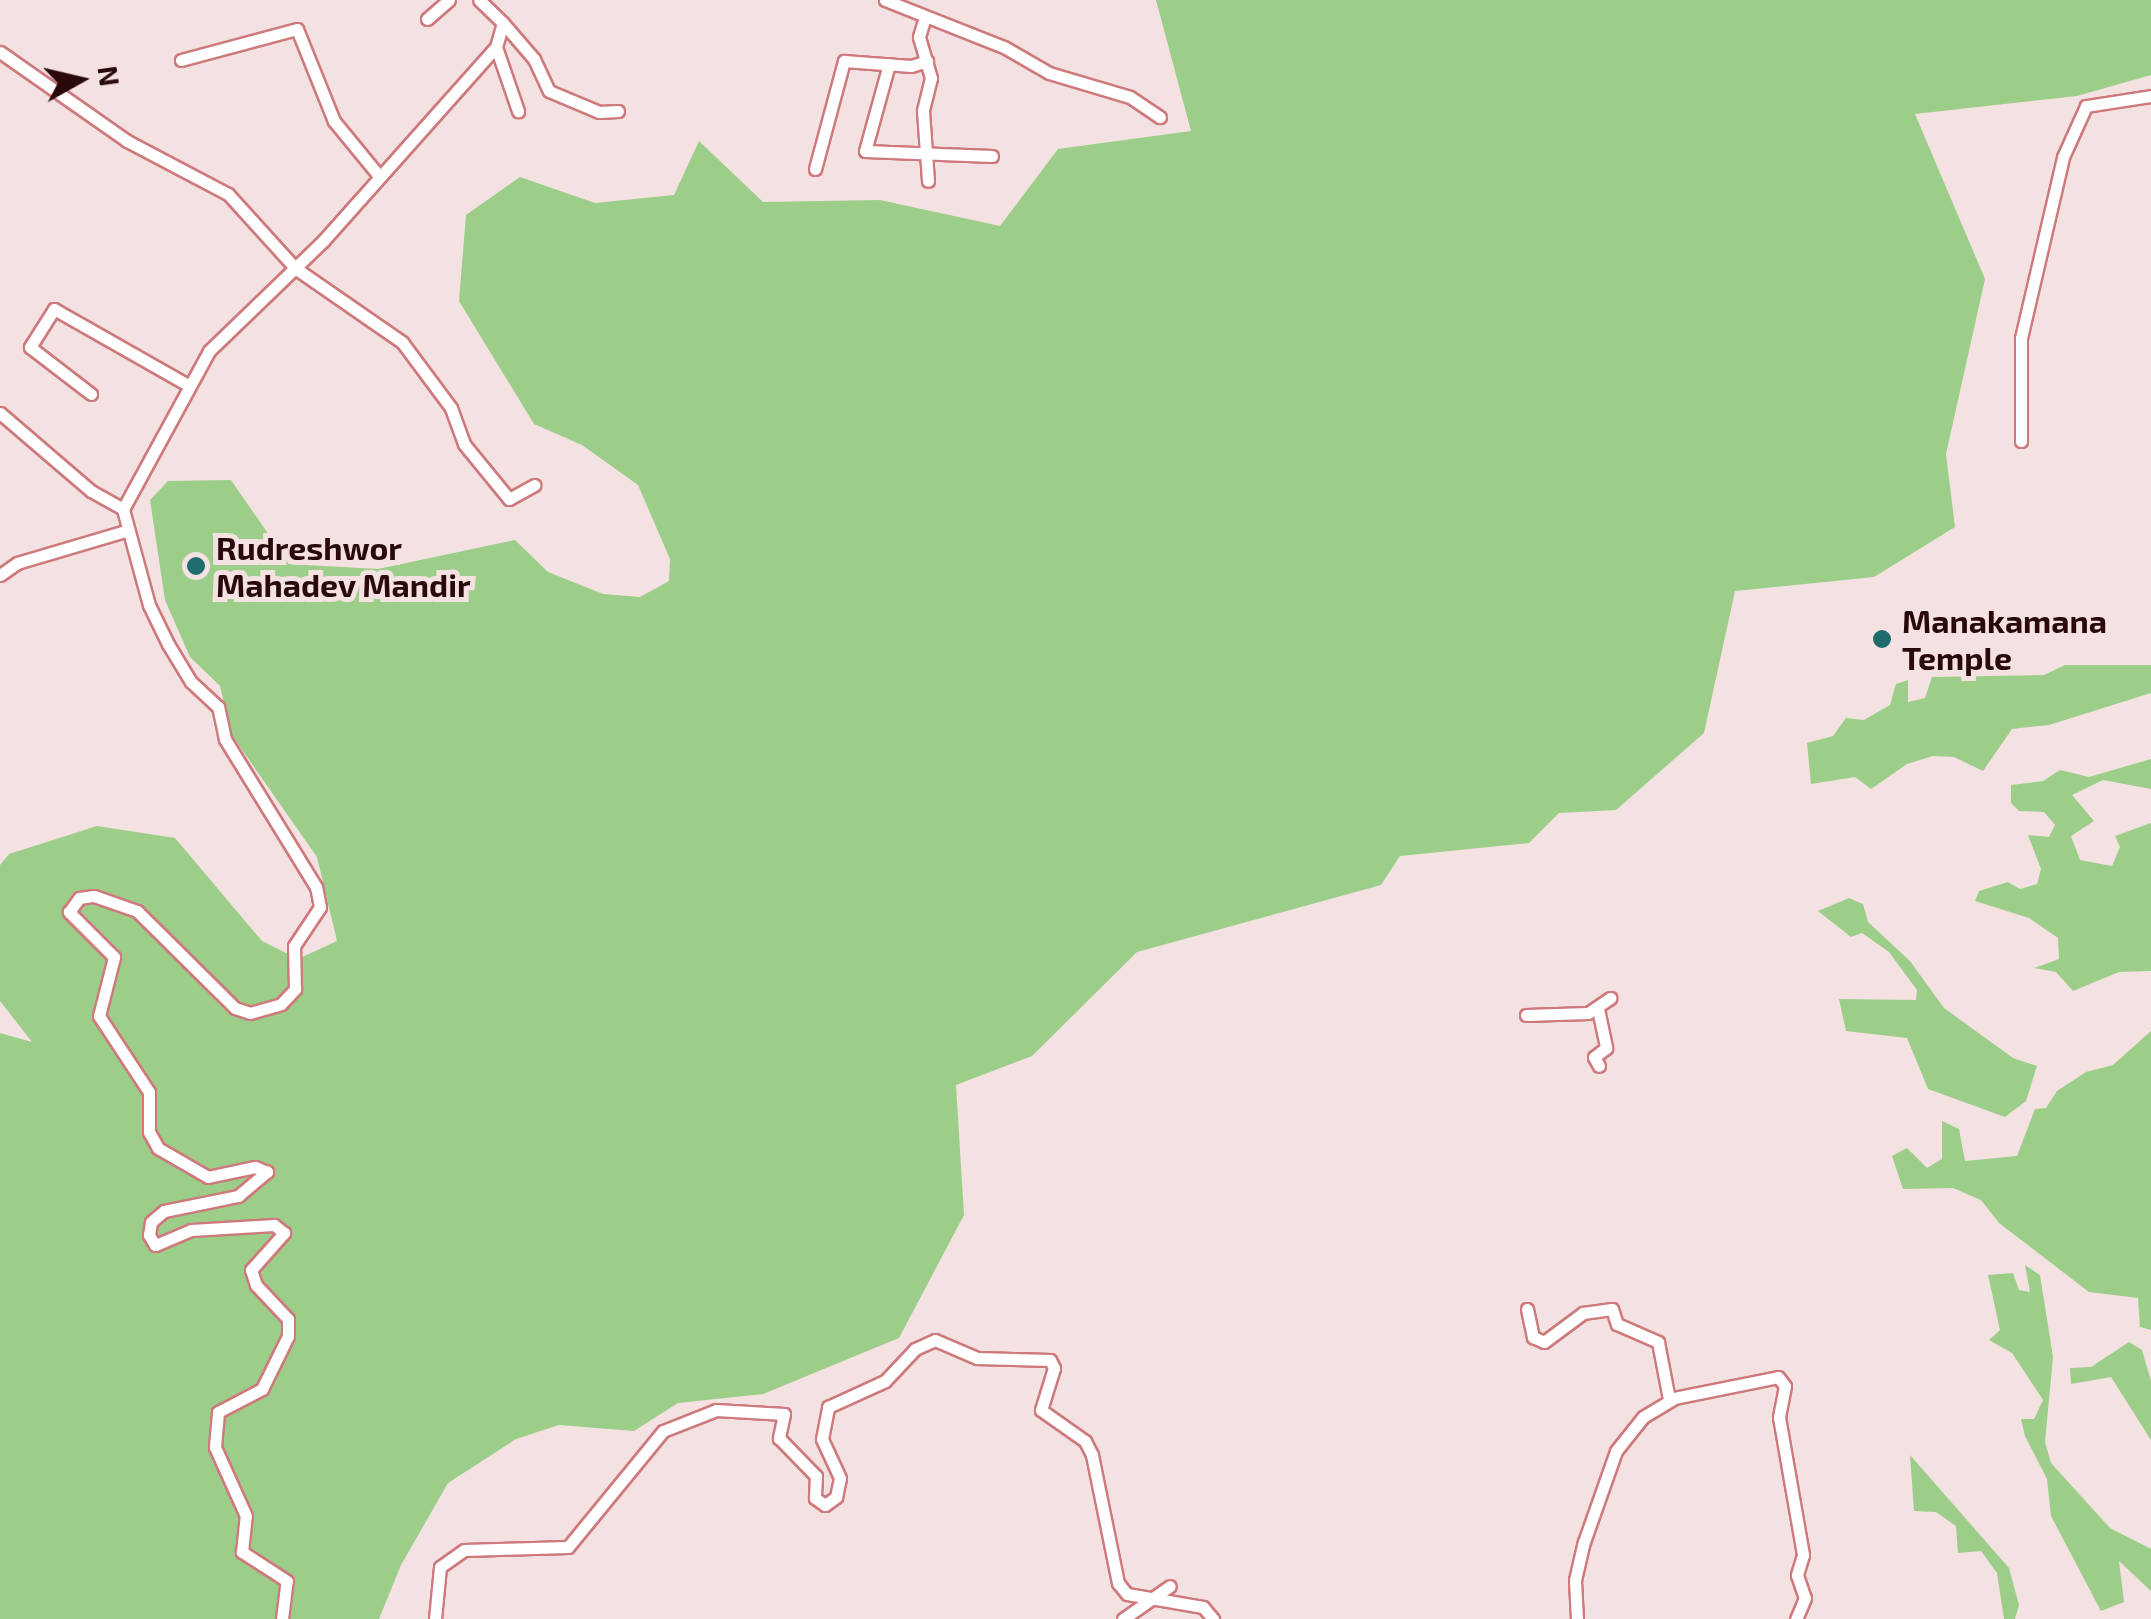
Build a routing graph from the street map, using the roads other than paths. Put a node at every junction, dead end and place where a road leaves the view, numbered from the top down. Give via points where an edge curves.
1 (449, 0) edge
2 (479, 0) edge
3 (885, 0) edge
4 (925, 17) junction
5 (427, 19) dead end
6 (503, 23) junction
7 (496, 47) junction
8 (0, 52) edge
9 (181, 60) dead end
10 (927, 60) junction
11 (889, 64) junction
12 (2151, 96) edge
13 (518, 111) dead end
14 (618, 111) dead end
15 (1160, 117) dead end
16 (926, 154) junction
17 (992, 156) dead end
18 (814, 169) dead end
19 (380, 176) junction
20 (928, 180) dead end
21 (295, 268) junction
22 (188, 385) junction
23 (92, 394) dead end
24 (0, 413) edge
25 (2021, 441) dead end
26 (534, 485) dead end
27 (123, 509) junction
28 (125, 531) junction
29 (0, 575) edge
30 (1610, 998) dead end
31 (1598, 1009) junction
32 (1526, 1015) dead end
33 (1598, 1066) dead end
34 (1527, 1309) dead end
35 (1673, 1400) junction
36 (1170, 1586) dead end
37 (1151, 1598) junction
38 (282, 1619) edge
39 (435, 1619) edge
40 (1124, 1619) edge
41 (1212, 1619) edge
42 (1577, 1619) edge
43 (1796, 1619) edge

1 - 5 street
2 - 6 street
3 - 4 street
4 - 10 street via 919,37
4 - 15 street via 1050,73 1130,97
6 - 7 street
6 - 14 street via 534,59 549,92 599,112
7 - 13 street
7 - 19 street
8 - 21 street via 126,141 208,179
9 - 19 street via 298,28 334,121
10 - 11 street
10 - 16 street
11 - 16 street via 865,152
11 - 18 street via 844,61
12 - 25 street via 2086,106 2063,157 2021,338
16 - 17 street
16 - 20 street
19 - 21 street
21 - 22 street via 209,351
21 - 26 street via 402,342 452,408 464,444 509,499
22 - 23 street via 54,309 30,347
22 - 27 street
24 - 27 street
27 - 28 street
28 - 29 street via 17,563
28 - 38 street via 168,644 190,682 218,707 225,740 319,899 294,946 296,989 281,1004 250,1013 235,1008 137,911 94,896 79,898 69,912 114,957 98,1016 149,1092 149,1132 158,1148 208,1177 255,1166 268,1172 238,1196 164,1211 150,1222 149,1235 155,1245 191,1230 274,1225 284,1232 251,1270 256,1285 288,1319 288,1336 262,1389 218,1412 215,1448 246,1516 242,1552 287,1581
30 - 31 street
31 - 32 street
31 - 33 street via 1606,1048 1594,1057
34 - 35 street via 1533,1337 1544,1342 1583,1313 1612,1310 1617,1324 1658,1342 1666,1396
35 - 42 street via 1643,1417 1616,1450 1584,1542
35 - 43 street via 1778,1377 1784,1386 1779,1418 1796,1494 1803,1556 1797,1575 1806,1598
36 - 37 street
37 - 39 street via 1128,1594 1118,1584 1085,1441 1041,1410 1054,1368 1050,1360 978,1358 936,1340 915,1349 885,1381 828,1408 822,1439 840,1478 836,1497 825,1504 815,1498 816,1476 779,1438 784,1414 716,1410 663,1431 568,1547 464,1550 440,1567
37 - 40 street
37 - 41 street via 1203,1607

